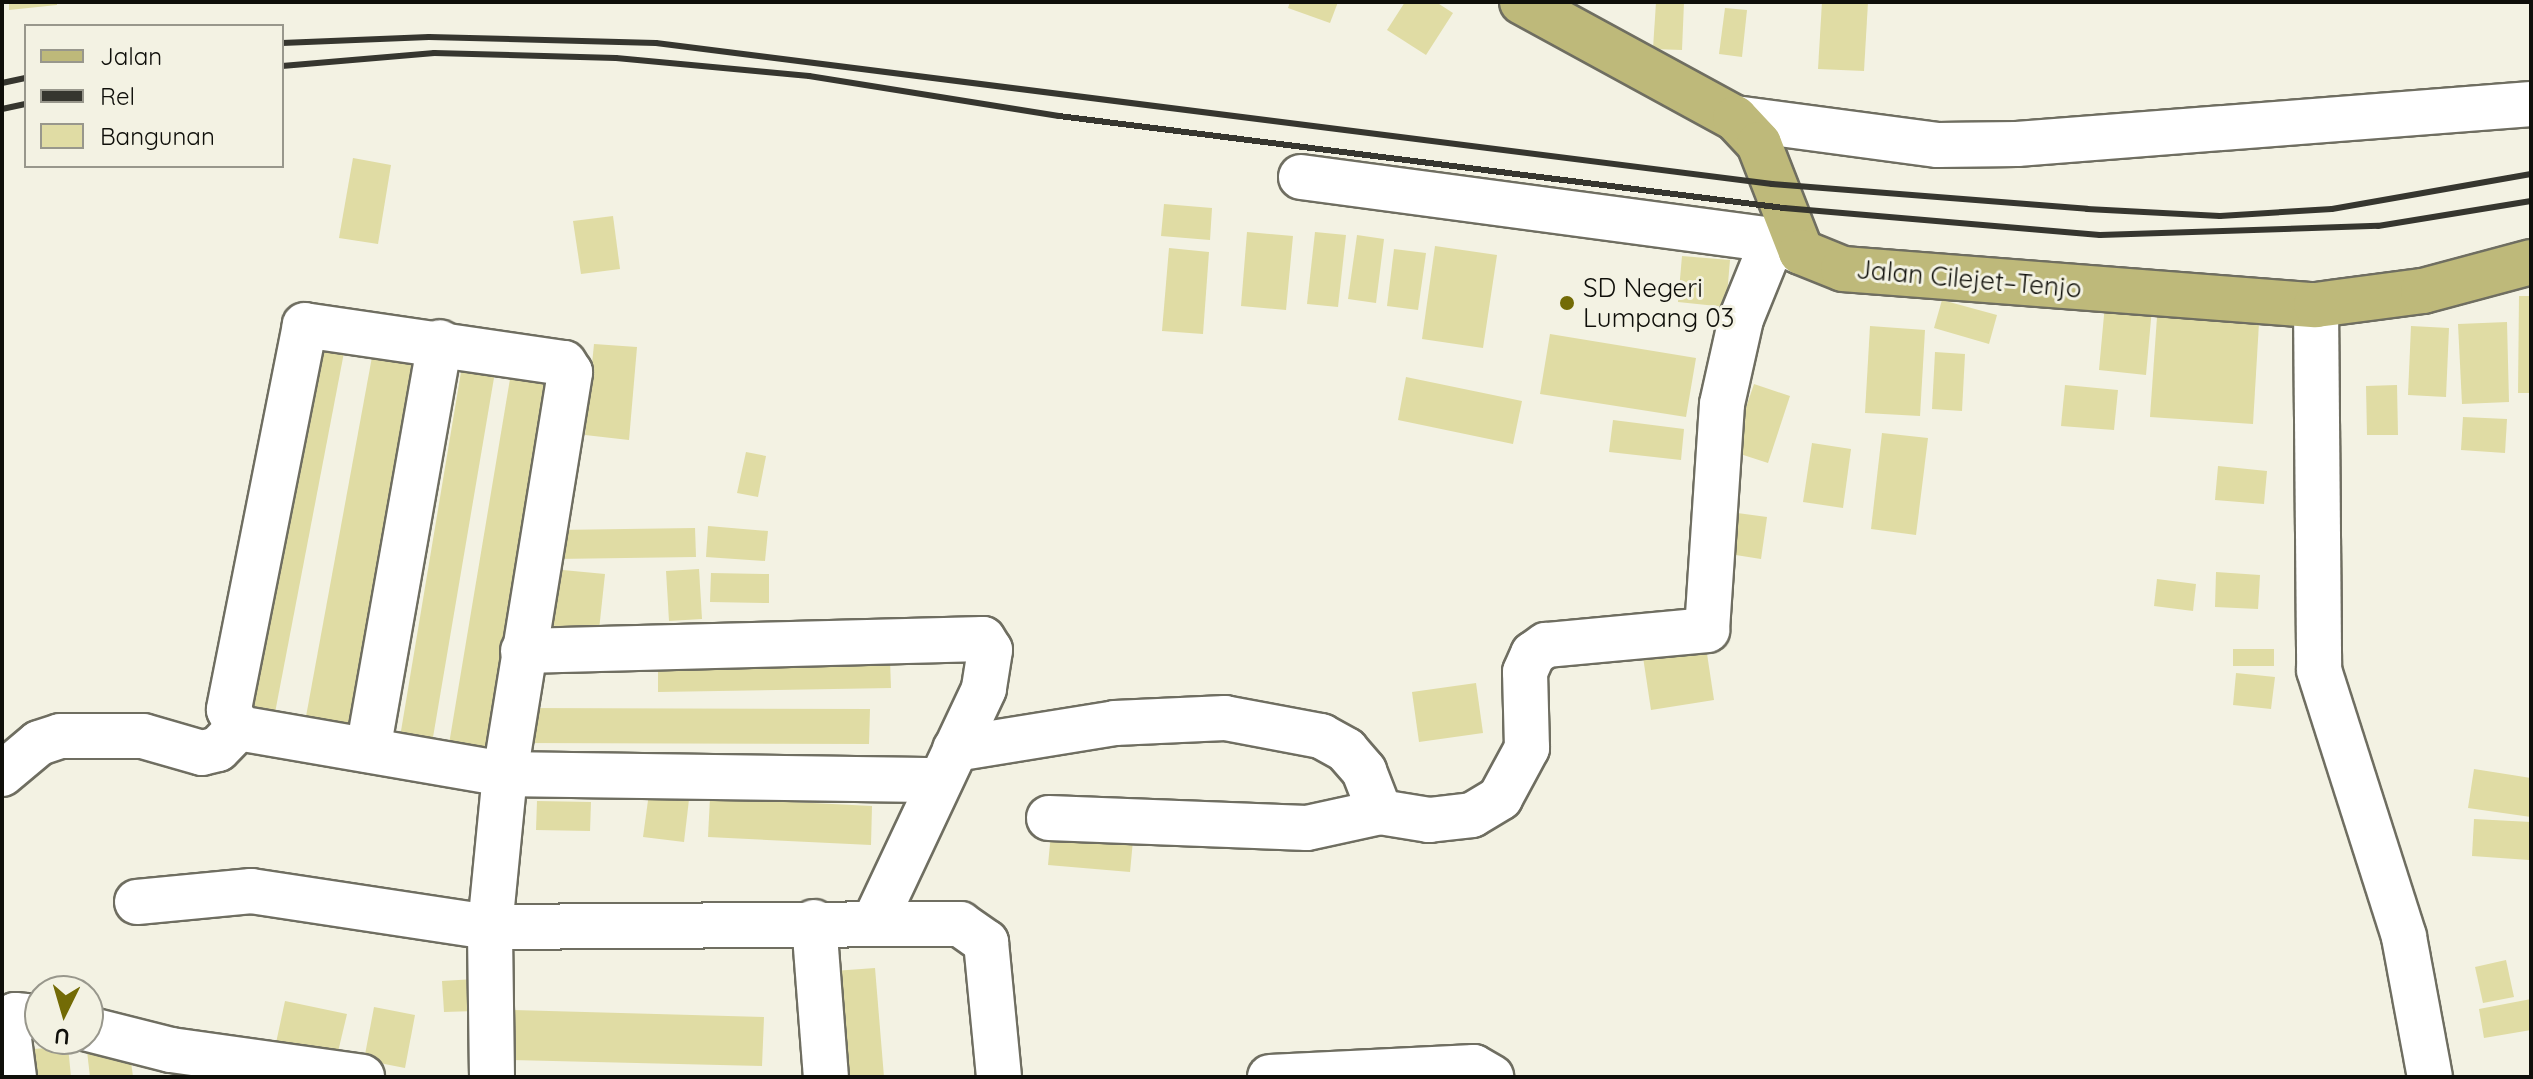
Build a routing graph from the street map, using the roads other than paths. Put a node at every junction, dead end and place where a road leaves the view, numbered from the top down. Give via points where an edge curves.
1 (1522, 2) edge
2 (2531, 104) edge
3 (1735, 118) junction
4 (1301, 177) dead end
5 (1787, 246) junction
6 (2531, 262) edge
7 (2316, 305) junction
8 (440, 342) junction
9 (523, 651) junction
10 (238, 728) junction
11 (368, 750) junction
12 (947, 764) junction
13 (2, 774) edge
14 (505, 774) junction
15 (1380, 812) junction
16 (1049, 818) dead end
17 (137, 902) dead end
18 (814, 922) junction
19 (874, 923) junction
20 (490, 927) junction
21 (24, 1016) edge
22 (104, 1036) edge
23 (173, 1064) edge
24 (342, 1076) edge
25 (1329, 1076) edge
26 (14, 1077) edge
27 (492, 1077) edge
28 (826, 1077) edge
29 (999, 1077) edge
30 (1270, 1077) edge
31 (1491, 1077) edge
32 (2430, 1077) edge

1 - 3 main road
2 - 3 street via 2017,144 1938,145
3 - 5 main road via 1759,144
4 - 5 street
5 - 7 main road, Jalan Cilejet–Tenjo via 1843,269
5 - 15 street via 1741,319 1722,404 1707,630 1546,645 1525,672 1527,748 1500,798 1472,815 1429,820
6 - 7 main road, Jalan Cilejet–Tenjo via 2423,291
7 - 32 street via 2319,670 2404,937
8 - 9 street via 564,363 570,372
8 - 10 street via 312,324 301,332 229,710
8 - 11 street
9 - 12 street via 969,635 990,650 984,689
9 - 14 street
10 - 11 street
10 - 13 street via 218,749 202,753 143,736 60,736 39,743
11 - 14 street
12 - 14 street
12 - 15 street via 1115,723 1225,718 1321,736 1346,750 1364,771
12 - 19 street
14 - 20 street
15 - 16 street via 1307,828
17 - 20 street via 251,891
18 - 19 street
18 - 20 street
18 - 28 street
19 - 29 street via 960,924 986,942
20 - 27 street
21 - 26 street via 15,1015 7,1024
22 - 23 street
23 - 24 street
25 - 30 street
25 - 31 street via 1474,1067

